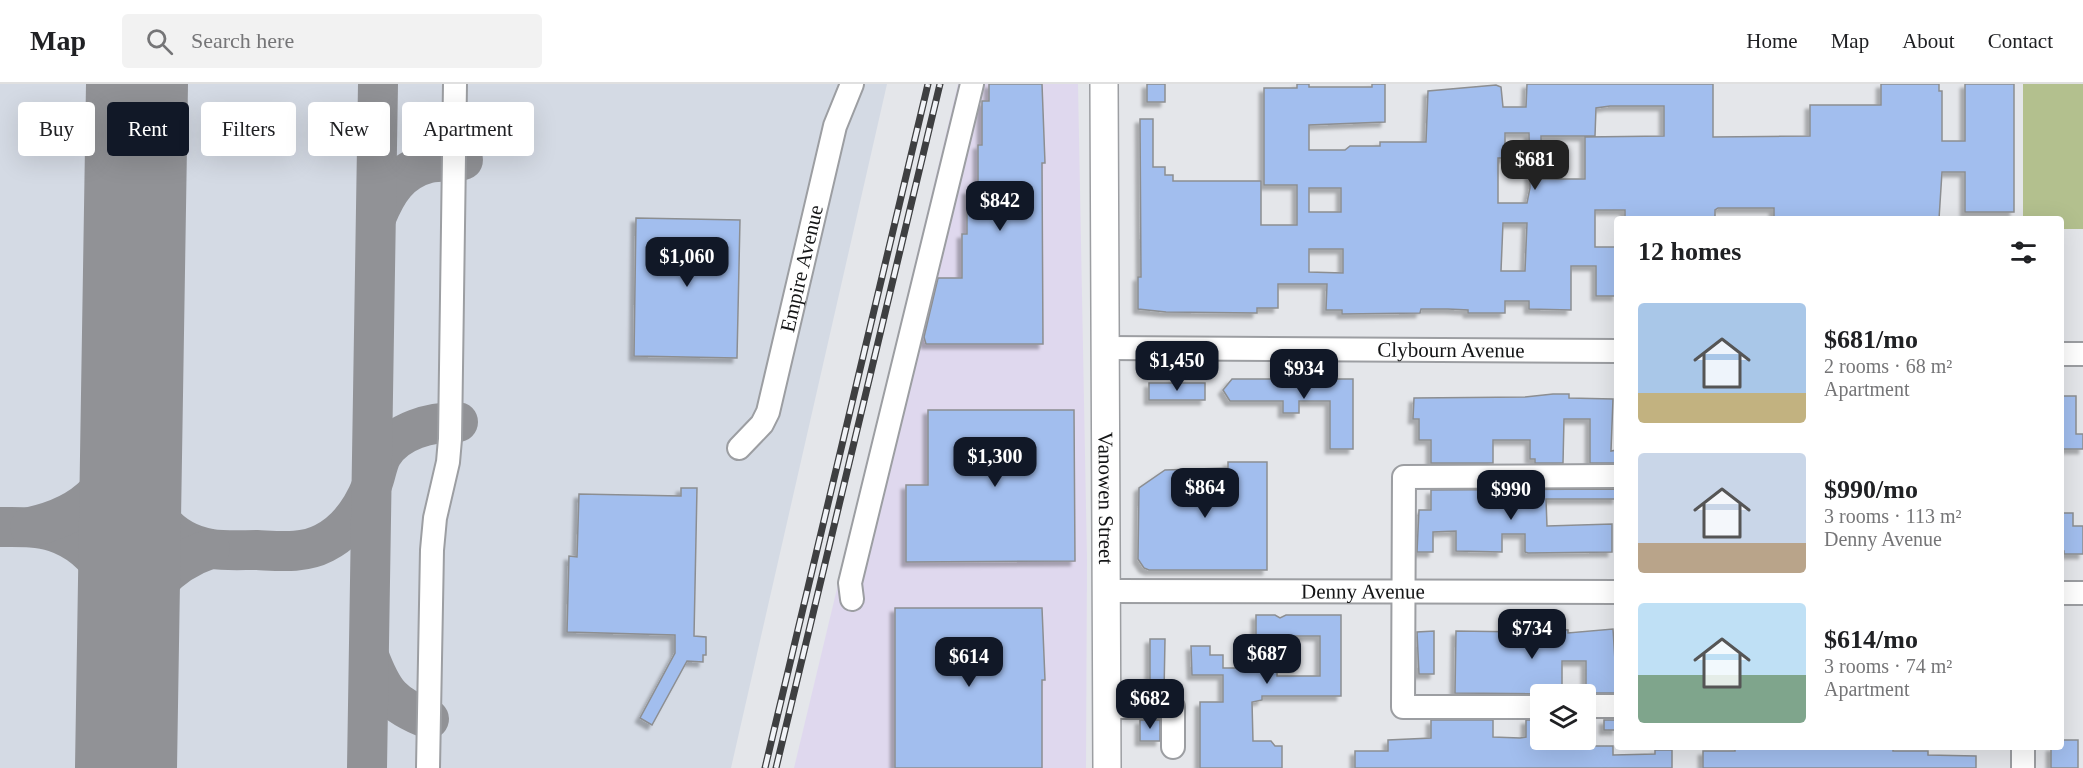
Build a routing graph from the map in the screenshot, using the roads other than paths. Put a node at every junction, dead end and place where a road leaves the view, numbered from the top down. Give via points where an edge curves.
1 (456, 84) edge
2 (852, 84) edge
3 (972, 84) edge
4 (1104, 84) edge
5 (1106, 348) junction
6 (1614, 351) edge
7 (2064, 354) edge
8 (2083, 354) edge
9 (738, 448) dead end
10 (1614, 476) edge
11 (1108, 591) junction
12 (1403, 591) junction
13 (1614, 592) edge
14 (2064, 593) edge
15 (2083, 593) edge
16 (852, 598) dead end
17 (1596, 706) edge
18 (1614, 706) edge
19 (1108, 707) junction
20 (1530, 707) edge
21 (1173, 747) dead end
22 (2023, 750) edge
23 (428, 768) edge
24 (1107, 768) edge
25 (2023, 768) edge

1 - 23 street via 450,439 432,550
2 - 9 street, Empire Avenue via 836,126 768,412 762,424
3 - 16 street via 850,583
4 - 5 main road, Vanowen Street
5 - 6 street, Clybourn Avenue
5 - 11 main road, Vanowen Street
7 - 8 street
10 - 12 street via 1404,477
11 - 12 street, Denny Avenue
11 - 19 main road, Vanowen Street
12 - 13 street, Denny Avenue
12 - 20 street via 1403,707
14 - 15 street
17 - 18 street
19 - 21 street via 1173,707
19 - 24 main road, Vanowen Street
22 - 25 street

